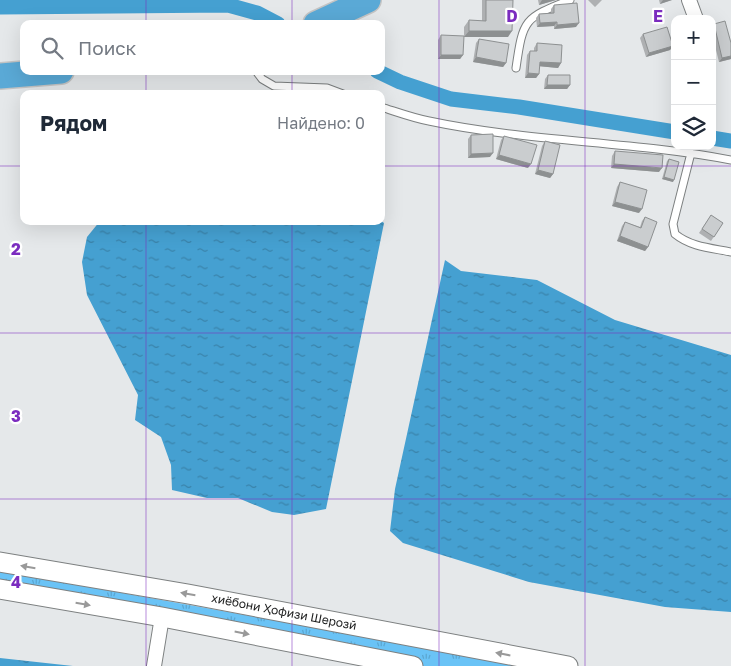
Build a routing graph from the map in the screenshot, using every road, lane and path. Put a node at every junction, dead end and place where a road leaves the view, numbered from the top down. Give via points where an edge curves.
1 (368, 0) edge
2 (570, 0) edge
3 (689, 0) edge
4 (695, 15) edge
5 (325, 20) edge
6 (516, 68) dead end
7 (20, 74) edge
8 (259, 75) edge
9 (0, 76) edge
10 (332, 90) edge
11 (385, 108) edge
12 (691, 152) junction
13 (731, 160) edge
14 (731, 252) edge
15 (0, 562) edge
16 (0, 589) edge
17 (162, 617) junction
18 (154, 666) edge
19 (413, 666) edge
20 (568, 666) edge

1 - 5 highway
2 - 6 lane via 535,15 527,24 520,37
3 - 4 street
7 - 9 highway
8 - 10 lane via 274,86
11 - 12 lane via 427,121 512,135
12 - 13 lane
12 - 14 lane via 673,224 675,234 693,245
20 -> 15 main road, хиёбони Ҳофизи Шерозӣ
16 -> 17 main road
17 - 18 street
17 -> 19 main road

